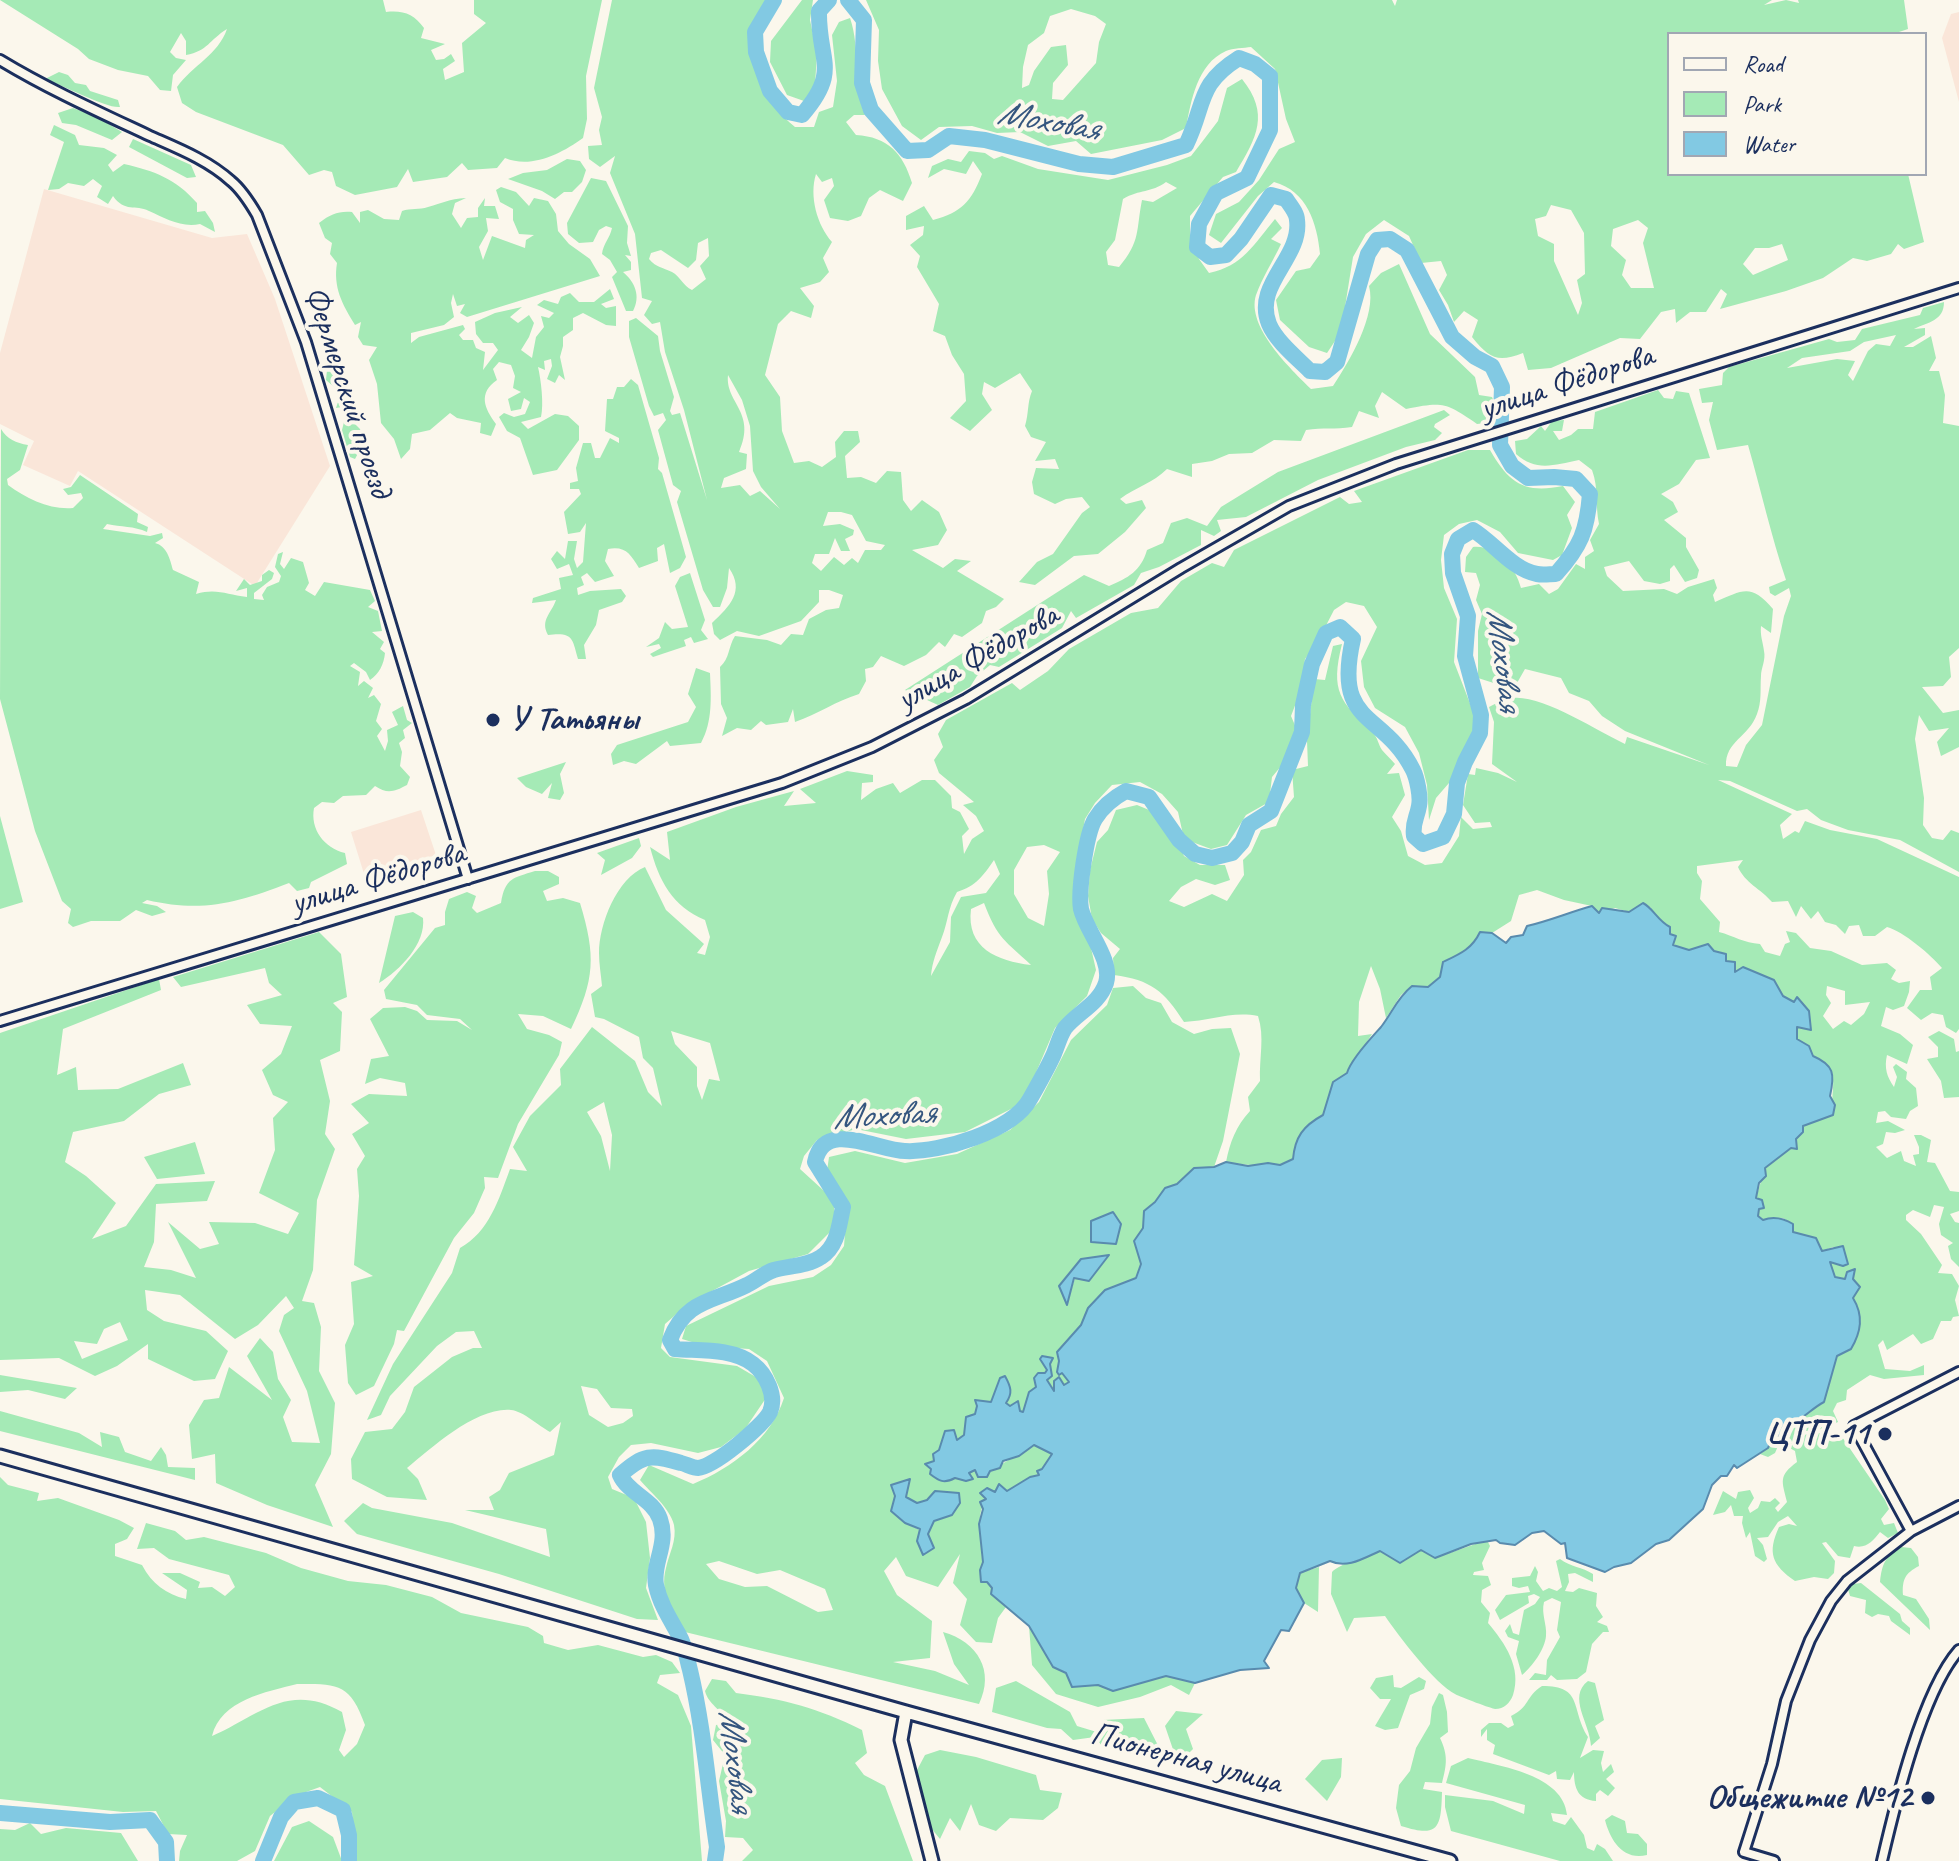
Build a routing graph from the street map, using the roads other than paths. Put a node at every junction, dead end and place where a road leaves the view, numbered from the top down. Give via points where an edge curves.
1 (0, 60) edge
2 (1959, 288) edge
3 (468, 879) junction
4 (0, 1021) edge
5 (1959, 1372) edge
6 (0, 1456) edge
7 (1959, 1506) edge
8 (1911, 1531) junction
9 (1959, 1650) edge
10 (906, 1712) junction
11 (932, 1861) edge
12 (1450, 1861) edge
13 (1774, 1861) edge
14 (1882, 1861) edge

1 - 3 street, Фермерский проезд via 217,170 246,196 257,215 310,356
2 - 3 street, улица Фёдорова via 1396,464 1289,506 966,699 872,747 782,783
3 - 4 street, улица Фёдорова
5 - 8 street via 1854,1426
6 - 10 main road, Пионерная улица
7 - 8 street
8 - 13 street via 1847,1581 1810,1640 1786,1701 1744,1852
9 - 14 street via 1941,1675 1921,1725
10 - 11 main road via 901,1740
10 - 12 main road, Пионерная улица

